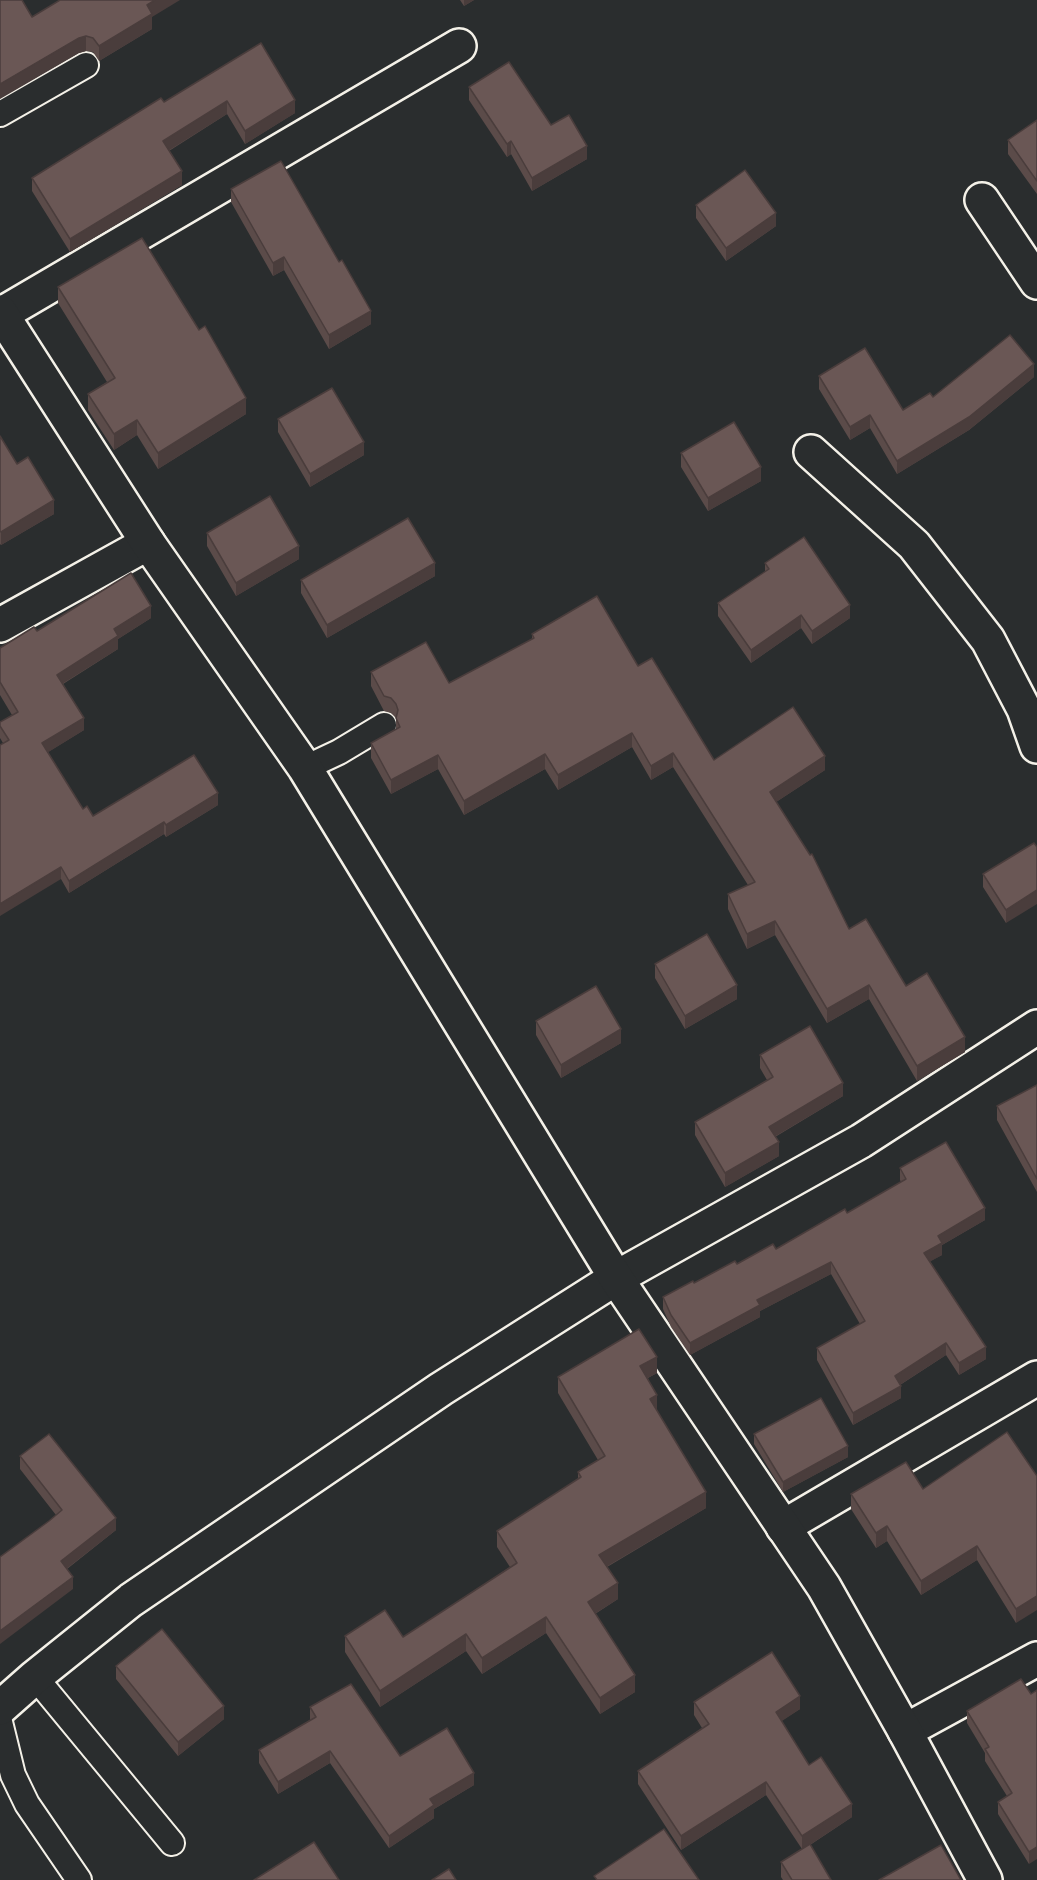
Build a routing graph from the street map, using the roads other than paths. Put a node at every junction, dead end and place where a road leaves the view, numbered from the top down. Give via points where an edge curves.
1 (459, 46) dead end
2 (86, 65) dead end
3 (0, 114) edge
4 (982, 200) dead end
5 (1037, 282) edge
6 (0, 313) edge
7 (811, 452) dead end
8 (148, 543) junction
9 (0, 625) edge
10 (384, 725) dead end
11 (1037, 746) edge
12 (305, 768) junction
13 (1037, 1027) edge
14 (616, 1278) junction
15 (1037, 1378) edge
16 (783, 1527) junction
17 (1037, 1659) edge
18 (35, 1677) junction
19 (0, 1708) edge
20 (0, 1722) edge
21 (905, 1731) junction
22 (172, 1842) dead end
23 (79, 1880) edge
24 (985, 1880) edge

1 - 6 street
2 - 3 lane
4 - 5 street
6 - 8 street
7 - 11 street via 914,545 988,640 1024,709
8 - 9 street
8 - 12 street
10 - 12 lane
12 - 14 street
13 - 14 street via 861,1141
14 - 16 street
14 - 18 street via 441,1389 131,1600
15 - 16 street
16 - 21 street via 824,1587
17 - 21 street
18 - 19 street
18 - 22 lane
20 - 23 lane via 13,1775 27,1804
21 - 24 street

